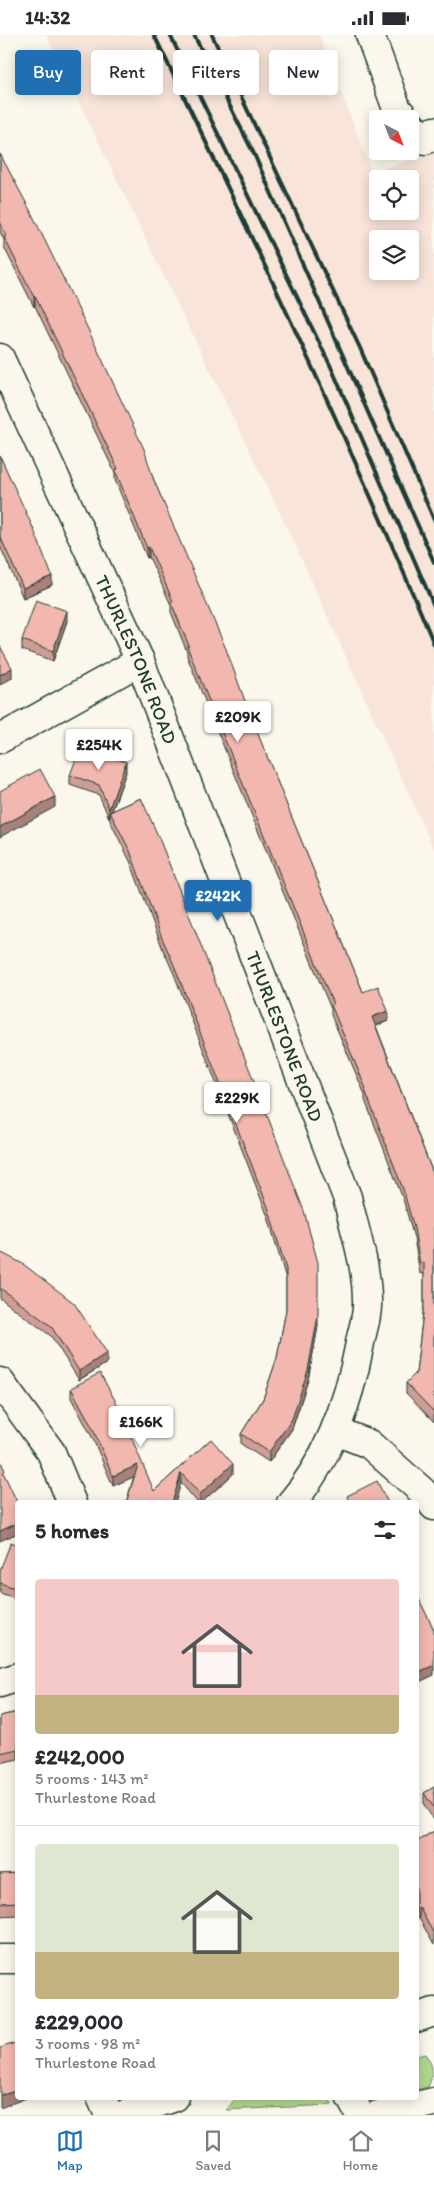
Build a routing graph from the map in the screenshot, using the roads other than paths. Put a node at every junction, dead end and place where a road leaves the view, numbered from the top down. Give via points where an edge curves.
1 (370, 35) edge
2 (398, 110) edge
3 (0, 358) edge
4 (140, 661) junction
5 (0, 739) edge
6 (0, 1382) edge
7 (336, 1431) junction
8 (71, 1500) edge
9 (293, 1500) edge
10 (434, 1506) edge
11 (15, 1678) edge
12 (0, 1683) edge
13 (0, 1959) edge
14 (15, 1959) edge
15 (434, 2012) edge
16 (419, 2017) edge
17 (106, 2100) edge
18 (167, 2100) edge
19 (352, 2100) edge
20 (434, 2102) edge
21 (130, 2114) edge
22 (360, 2115) edge
23 (378, 2115) edge

1 - 2 street
3 - 4 street, THURLESTONE ROAD
4 - 5 street
4 - 7 street, THURLESTONE ROAD via 347,1197 363,1264 367,1306 354,1377
6 - 8 street via 51,1452
7 - 9 street, THURLESTONE ROAD
7 - 10 street via 370,1444
11 - 12 street
13 - 14 street
15 - 16 street
17 - 21 street
18 - 21 street
19 - 22 street
20 - 23 street

